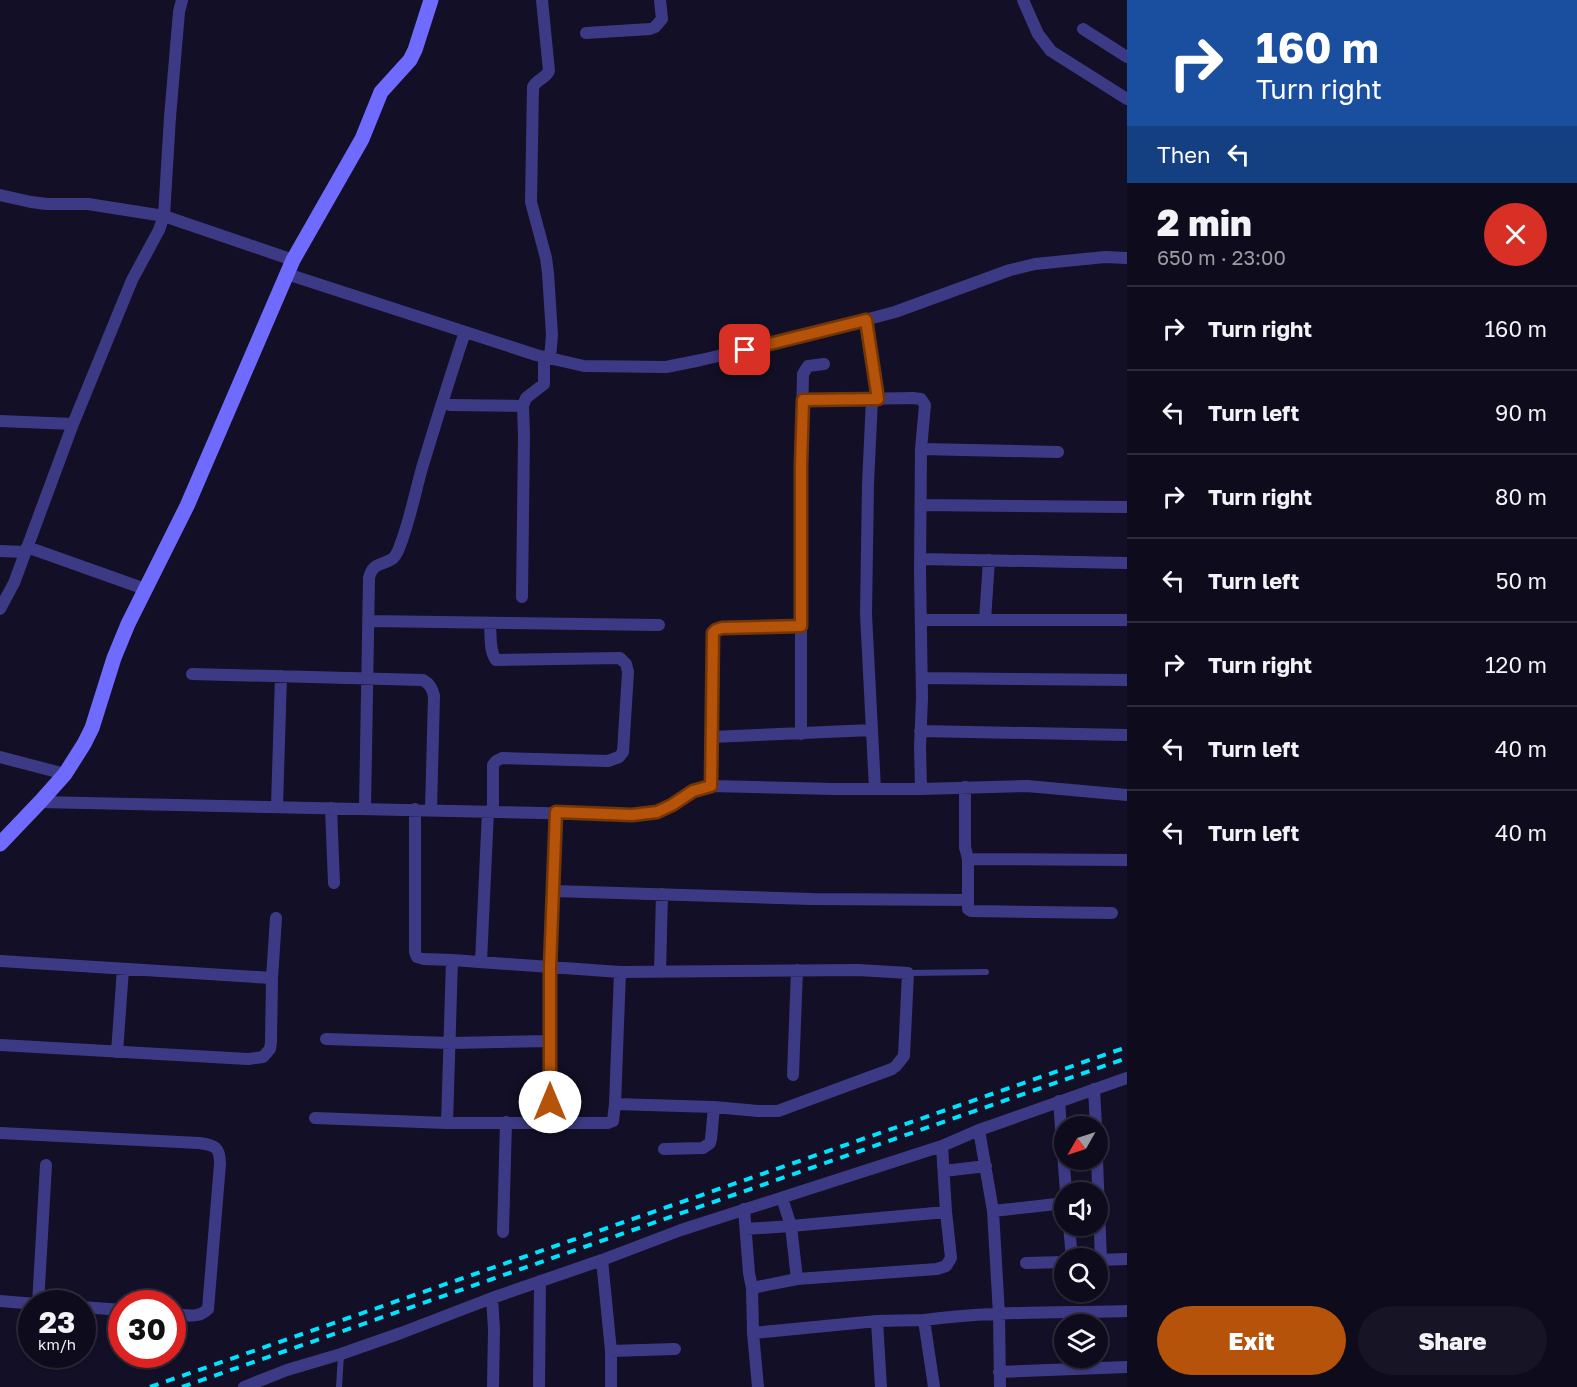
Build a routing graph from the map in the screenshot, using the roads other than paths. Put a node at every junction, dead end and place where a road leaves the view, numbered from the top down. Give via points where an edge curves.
1 (182, 0) edge
2 (431, 0) edge
3 (542, 0) edge
4 (660, 0) edge
5 (1023, 0) edge
6 (1083, 29) dead end
7 (586, 33) dead end
8 (1127, 57) edge
9 (1127, 98) edge
10 (0, 195) edge
11 (164, 216) junction
12 (1127, 258) edge
13 (290, 267) junction
14 (866, 320) junction
15 (465, 332) junction
16 (547, 358) junction
17 (824, 364) dead end
18 (875, 399) junction
19 (803, 400) junction
20 (450, 405) dead end
21 (523, 406) junction
22 (0, 421) edge
23 (74, 424) junction
24 (921, 449) junction
25 (1058, 452) dead end
26 (921, 505) junction
27 (1127, 507) edge
28 (26, 550) junction
29 (0, 551) edge
30 (920, 559) junction
31 (989, 560) junction
32 (1127, 563) edge
33 (145, 589) junction
34 (522, 597) dead end
35 (0, 609) edge
36 (921, 620) junction
37 (985, 620) junction
38 (1127, 620) edge
39 (369, 621) junction
40 (490, 623) junction
41 (659, 625) dead end
42 (801, 626) junction
43 (192, 674) dead end
44 (281, 676) junction
45 (922, 678) junction
46 (368, 679) junction
47 (1127, 680) edge
48 (872, 730) junction
49 (921, 730) junction
50 (801, 734) junction
51 (1127, 735) edge
52 (711, 737) junction
53 (0, 757) edge
54 (65, 774) junction
55 (711, 786) junction
56 (965, 787) junction
57 (875, 789) junction
58 (921, 789) junction
59 (1127, 795) edge
60 (40, 802) junction
61 (277, 806) junction
62 (331, 808) junction
63 (365, 808) junction
64 (416, 809) junction
65 (430, 810) junction
66 (491, 811) junction
67 (556, 812) junction
68 (0, 844) edge
69 (968, 859) junction
70 (1127, 860) edge
71 (334, 883) dead end
72 (553, 891) junction
73 (662, 894) junction
74 (968, 900) junction
75 (1112, 913) dead end
76 (276, 918) dead end
77 (452, 960) junction
78 (0, 961) edge
79 (481, 962) junction
80 (550, 967) junction
81 (123, 969) junction
82 (797, 970) junction
83 (620, 972) junction
84 (660, 972) junction
85 (986, 972) dead end
86 (908, 973) junction
87 (272, 978) junction
88 (326, 1038) dead end
89 (550, 1041) junction
90 (450, 1043) junction
91 (0, 1045) edge
92 (117, 1052) junction
93 (793, 1075) dead end
94 (1127, 1078) edge
95 (1094, 1089) junction
96 (1059, 1101) junction
97 (615, 1104) junction
98 (714, 1107) junction
99 (1095, 1116) edge
100 (315, 1118) dead end
101 (506, 1122) junction
102 (550, 1122) junction
103 (447, 1123) junction
104 (979, 1130) junction
105 (0, 1133) edge
106 (942, 1146) junction
107 (664, 1149) dead end
108 (46, 1166) dead end
109 (986, 1166) junction
110 (1097, 1170) edge
111 (944, 1171) junction
112 (1065, 1182) edge
113 (782, 1198) junction
114 (1054, 1204) edge
115 (744, 1209) junction
116 (993, 1211) junction
117 (946, 1212) junction
118 (791, 1226) junction
119 (746, 1229) junction
120 (503, 1232) dead end
121 (1099, 1248) edge
122 (1127, 1258) edge
123 (1108, 1259) edge
124 (602, 1260) junction
125 (1054, 1262) edge
126 (1026, 1263) dead end
127 (797, 1279) junction
128 (540, 1281) junction
129 (752, 1288) junction
130 (38, 1290) edge
131 (492, 1298) junction
132 (0, 1301) edge
133 (18, 1302) edge
134 (1127, 1311) edge
135 (999, 1314) junction
136 (186, 1315) edge
137 (924, 1320) junction
138 (877, 1321) junction
139 (753, 1333) junction
140 (675, 1349) dead end
141 (611, 1351) junction
142 (341, 1354) junction
143 (1127, 1367) edge
144 (999, 1372) junction
145 (244, 1387) edge
146 (339, 1387) edge
147 (493, 1387) edge
148 (539, 1387) edge
149 (611, 1387) edge
150 (758, 1387) edge
151 (881, 1387) edge
152 (934, 1387) edge
153 (1000, 1387) edge

1 - 11 street
2 - 13 street via 410,60 381,92 362,139
3 - 16 street via 549,71 533,87 531,202 548,273 552,326
4 - 7 street via 662,19 656,27
5 - 9 street via 1038,34 1051,51
6 - 8 street
10 - 11 street via 31,202 88,204
11 - 13 street
11 - 23 street via 132,280
12 - 14 street via 1035,264
13 - 15 street
13 - 33 street via 186,506
14 - 16 street via 666,367 584,366
14 - 18 street
15 - 16 street
15 - 39 street via 402,541 393,559 379,564 369,578
16 - 21 street via 544,384 526,398
17 - 19 street via 805,368
18 - 19 street
18 - 24 street via 913,398 924,402
18 - 48 street via 868,484 866,614
19 - 42 street
20 - 21 street
21 - 34 street
22 - 23 street
23 - 28 street
24 - 25 street
24 - 26 street
26 - 27 street
26 - 30 street
28 - 29 street
28 - 33 street
28 - 35 street
30 - 31 street
30 - 36 street
31 - 32 street
31 - 37 street
33 - 54 street via 114,658 92,728
36 - 37 street
36 - 45 street
37 - 38 street
39 - 40 street
39 - 46 street
40 - 41 street
40 - 66 street via 496,660 620,658 628,672 623,752 619,757 609,761 502,758 493,765
42 - 50 street
42 - 52 street via 722,628 713,633
43 - 44 street
44 - 46 street
44 - 61 street
45 - 47 street
45 - 49 street
46 - 63 street
46 - 65 street via 423,680 432,690
48 - 50 street
48 - 57 street
49 - 51 street
49 - 58 street
50 - 52 street
52 - 55 street
53 - 54 street
54 - 60 street
55 - 57 street
55 - 67 street via 693,791 657,812
56 - 58 street
56 - 59 street via 1027,786
56 - 69 street
57 - 58 street
60 - 61 street
60 - 68 street
61 - 62 street
62 - 63 street
62 - 71 street
63 - 64 street
64 - 65 street
64 - 77 street via 415,952 424,959
65 - 66 street
66 - 67 street
66 - 79 street
67 - 72 street
69 - 70 street
69 - 74 street
72 - 73 street
72 - 80 street
73 - 74 street
73 - 84 street
74 - 75 street via 971,911
76 - 87 street
77 - 79 street
77 - 90 street
78 - 81 street
79 - 80 street
80 - 83 street
80 - 89 street
81 - 87 street
81 - 92 street
82 - 84 street
82 - 86 street
82 - 93 street
83 - 84 street
83 - 97 street
85 - 86 lane
86 - 98 street via 904,1056 896,1066 778,1111
87 - 92 street via 271,1042 264,1057
88 - 90 street
89 - 90 street
89 - 102 street
90 - 103 street
91 - 92 street
94 - 95 street
95 - 96 street
95 - 99 street
96 - 104 street
96 - 112 street
97 - 98 street
97 - 102 street via 613,1121 608,1123
98 - 107 street via 708,1146
100 - 103 street
101 - 102 street
101 - 103 street
101 - 120 street
104 - 106 street
104 - 109 street
105 - 136 street via 214,1146 220,1164 208,1308 200,1315
106 - 111 street
106 - 113 street
108 - 130 street
109 - 111 street
109 - 116 street
110 - 121 street
111 - 117 street
113 - 115 street
113 - 118 street
114 - 116 street
115 - 119 street
115 - 124 street
116 - 135 street
117 - 118 street
117 - 127 street via 951,1258 946,1266
118 - 119 street
118 - 127 street
119 - 129 street
122 - 123 street
124 - 128 street
124 - 141 street
125 - 126 street
127 - 129 street
128 - 131 street
128 - 148 street
129 - 139 street
131 - 142 street
131 - 147 street
132 - 133 street
134 - 135 street
135 - 137 street
135 - 144 street
137 - 138 street
137 - 152 street
138 - 139 street
138 - 151 street
139 - 150 street
140 - 141 street
141 - 149 street
142 - 145 street
142 - 146 lane
143 - 144 street
144 - 153 street

